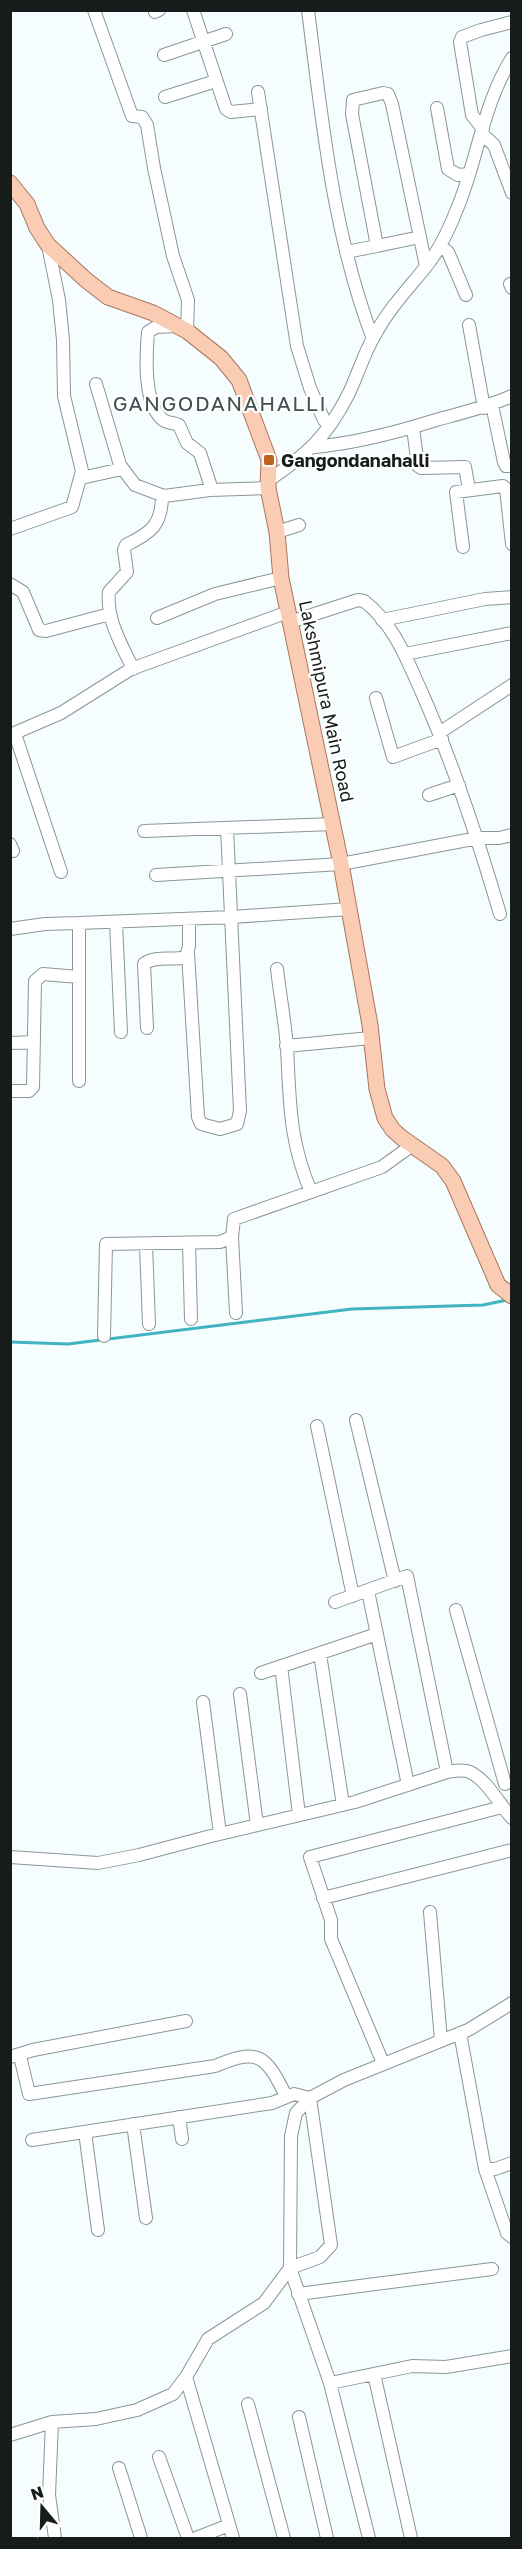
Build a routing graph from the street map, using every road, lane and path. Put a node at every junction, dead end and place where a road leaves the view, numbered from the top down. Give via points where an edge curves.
1 (94, 10) edge
2 (193, 10) edge
3 (308, 10) edge
4 (512, 22) edge
5 (226, 34) dead end
6 (204, 42) junction
7 (164, 55) dead end
8 (512, 58) edge
9 (216, 81) junction
10 (506, 85) edge
11 (258, 92) dead end
12 (165, 97) dead end
13 (437, 108) dead end
14 (261, 109) junction
15 (482, 131) junction
16 (468, 174) junction
17 (10, 183) edge
18 (512, 193) edge
19 (420, 237) junction
20 (48, 245) junction
21 (377, 246) junction
22 (440, 246) junction
23 (346, 252) junction
24 (426, 266) junction
25 (466, 295) dead end
26 (469, 325) dead end
27 (182, 328) junction
28 (372, 339) junction
29 (96, 384) dead end
30 (512, 396) edge
31 (488, 406) junction
32 (330, 426) junction
33 (414, 428) junction
34 (314, 447) junction
35 (512, 466) edge
36 (122, 469) junction
37 (81, 478) junction
38 (268, 484) junction
39 (469, 489) junction
40 (212, 490) junction
41 (162, 495) junction
42 (299, 525) dead end
43 (10, 529) edge
44 (277, 532) junction
45 (512, 544) edge
46 (463, 547) dead end
47 (281, 578) junction
48 (10, 584) edge
49 (512, 597) edge
50 (110, 614) junction
51 (289, 617) junction
52 (157, 618) dead end
53 (382, 620) junction
54 (512, 633) edge
55 (405, 654) junction
56 (133, 669) junction
57 (512, 685) edge
58 (376, 698) dead end
59 (13, 734) edge
60 (440, 736) junction
61 (459, 785) junction
62 (429, 795) dead end
63 (333, 824) junction
64 (227, 828) junction
65 (144, 831) dead end
66 (512, 835) edge
67 (478, 838) junction
68 (341, 864) junction
69 (230, 871) junction
70 (61, 872) dead end
71 (156, 875) dead end
72 (349, 909) junction
73 (500, 914) dead end
74 (232, 917) junction
75 (189, 918) junction
76 (116, 922) junction
77 (79, 923) junction
78 (10, 929) edge
79 (188, 953) junction
80 (277, 969) dead end
81 (79, 977) junction
82 (147, 1028) dead end
83 (121, 1032) dead end
84 (371, 1038) junction
85 (10, 1042) edge
86 (34, 1042) junction
87 (286, 1046) junction
88 (79, 1081) dead end
89 (10, 1091) edge
90 (411, 1146) junction
91 (311, 1192) junction
92 (232, 1237) junction
93 (189, 1244) junction
94 (147, 1245) junction
95 (509, 1295) edge
96 (236, 1313) dead end
97 (191, 1319) dead end
98 (149, 1324) dead end
99 (104, 1336) dead end
100 (356, 1420) dead end
101 (317, 1426) dead end
102 (395, 1581) junction
103 (368, 1591) junction
104 (353, 1596) junction
105 (335, 1602) dead end
106 (456, 1610) dead end
107 (376, 1634) junction
108 (320, 1654) junction
109 (281, 1666) junction
110 (261, 1673) dead end
111 (240, 1694) dead end
112 (202, 1701) dead end
113 (447, 1773) junction
114 (508, 1784) edge
115 (408, 1785) junction
116 (488, 1787) junction
117 (343, 1805) junction
118 (502, 1807) junction
119 (300, 1815) junction
120 (512, 1818) edge
121 (257, 1825) junction
122 (220, 1834) junction
123 (512, 1850) edge
124 (10, 1857) edge
125 (323, 1899) junction
126 (430, 1912) dead end
127 (512, 2003) edge
128 (186, 2021) dead end
129 (460, 2033) junction
130 (441, 2040) junction
131 (15, 2056) edge
132 (383, 2064) junction
133 (286, 2096) junction
134 (310, 2098) junction
135 (179, 2117) junction
136 (133, 2124) junction
137 (85, 2132) junction
138 (182, 2139) dead end
139 (32, 2140) dead end
140 (512, 2163) edge
141 (485, 2169) junction
142 (146, 2218) dead end
143 (98, 2230) dead end
144 (512, 2237) edge
145 (290, 2268) junction
146 (492, 2269) dead end
147 (298, 2294) junction
148 (512, 2356) edge
149 (375, 2374) junction
150 (186, 2377) junction
151 (330, 2383) junction
152 (248, 2404) dead end
153 (299, 2417) dead end
154 (52, 2422) junction
155 (10, 2435) edge
156 (159, 2457) dead end
157 (119, 2468) dead end
158 (229, 2525) junction
159 (55, 2538) edge
160 (141, 2538) edge
161 (188, 2538) edge
162 (196, 2538) edge
163 (233, 2538) edge
164 (284, 2538) edge
165 (327, 2538) edge
166 (369, 2538) edge
167 (411, 2538) edge

1 - 27 street via 132,116 142,117 147,125 173,256 188,300
2 - 6 street
3 - 23 street via 332,187
4 - 15 street via 462,37 460,42 472,115
5 - 6 street
6 - 7 street
6 - 9 street
8 - 10 street
9 - 12 street
9 - 14 street via 226,109
10 - 15 street
11 - 14 street
13 - 16 street via 448,169 458,175
14 - 32 street via 297,346 310,388
15 - 16 street
15 - 18 street via 494,145
16 - 22 street
17 - 20 main road, Lakshmipura Main Road via 27,204
19 - 21 street
19 - 21 street via 393,104 388,94 369,95 351,104
19 - 24 street
20 - 27 main road, Lakshmipura Main Road via 108,297
20 - 37 street via 59,300 64,396
21 - 23 street
22 - 24 street
22 - 25 street via 448,252
23 - 28 street
24 - 28 street via 400,296
26 - 31 street
27 - 38 main road, Lakshmipura Main Road via 220,357 239,380 269,460
27 - 40 street via 156,327 148,332 149,393 154,411 163,421 179,425 187,443 200,453
28 - 32 street
29 - 36 street
30 - 31 street
31 - 33 street
31 - 35 street via 504,462
32 - 34 street
33 - 34 street via 350,444
33 - 39 street via 418,466 465,467
34 - 38 street
36 - 37 street
36 - 41 street via 135,485
37 - 43 street via 72,507
38 - 40 street
38 - 44 main road, Lakshmipura Main Road
39 - 45 street via 506,489
39 - 46 street via 456,494
40 - 41 street
41 - 50 street via 162,512 156,524 150,532 126,545 128,572 110,592
42 - 44 street
44 - 47 main road, Lakshmipura Main Road
47 - 51 main road, Lakshmipura Main Road
47 - 52 street via 215,594
48 - 50 street via 23,592 39,630
49 - 53 street
50 - 56 street
51 - 53 street via 358,600 369,604
51 - 56 street
51 - 63 main road, Lakshmipura Main Road
53 - 55 street
54 - 55 street
55 - 60 street
56 - 59 street via 61,713
57 - 60 street
58 - 60 street via 393,757
59 - 70 street
60 - 61 street
61 - 62 street
61 - 67 street
63 - 64 street
63 - 68 main road, Lakshmipura Main Road
64 - 65 street
64 - 69 street
66 - 67 street
67 - 68 street
67 - 73 street
68 - 69 street
68 - 72 main road, Lakshmipura Main Road
69 - 71 street
69 - 74 street
72 - 74 street
72 - 84 main road, Lakshmipura Main Road
74 - 75 street
74 - 79 street via 240,1112 237,1124 220,1129 201,1124 198,1118
75 - 76 street
75 - 79 street
76 - 77 street
76 - 83 street
77 - 78 street
77 - 81 street
79 - 82 street via 186,957 154,959 144,964
80 - 87 street
81 - 86 street via 43,974 35,981
81 - 88 street
84 - 87 street
84 - 90 main road, Lakshmipura Main Road via 385,1118
85 - 86 street
86 - 89 street via 32,1090
87 - 91 street via 290,1116 299,1166
90 - 91 street via 382,1167
90 - 95 main road, Lakshmipura Main Road via 442,1166 453,1181 498,1285
91 - 92 street via 234,1219
92 - 93 street via 220,1242
92 - 96 street
93 - 94 street
93 - 97 street
94 - 98 street
94 - 99 street via 106,1244
100 - 102 street
101 - 104 street
102 - 103 street
102 - 113 street via 407,1576
103 - 104 street
103 - 107 street
104 - 105 street
106 - 114 street
107 - 108 street
107 - 115 street
108 - 109 street
108 - 117 street
109 - 110 street
109 - 119 street
111 - 121 street
112 - 122 street
113 - 115 street
113 - 116 street via 470,1772
114 - 116 street
115 - 117 street
116 - 118 street
117 - 119 street
118 - 120 street
118 - 125 street via 310,1857
119 - 121 street
121 - 122 street
122 - 124 street via 98,1863
123 - 125 street
125 - 132 street via 331,1920 331,1939
126 - 130 street
127 - 129 street
128 - 131 street
129 - 130 street
129 - 141 street
130 - 132 street
131 - 133 street via 29,2094 215,2066 240,2055 258,2058 271,2067
132 - 134 street
133 - 134 street
133 - 135 street via 272,2103
134 - 145 street via 296,2113 291,2136
134 - 145 street via 331,2246 320,2257
135 - 136 street
135 - 138 street
136 - 137 street
136 - 142 street
137 - 139 street
137 - 143 street
140 - 141 street
141 - 144 street via 507,2233
145 - 147 street
145 - 150 street via 264,2303 208,2339
146 - 147 street
147 - 151 street
148 - 149 street via 446,2367 411,2366
149 - 151 street
149 - 167 street
150 - 154 street via 172,2394 137,2410 96,2419
150 - 158 street
151 - 166 street
152 - 164 street
153 - 165 street
154 - 155 street
154 - 159 street via 49,2495
156 - 161 street
157 - 160 street
158 - 162 street
158 - 163 street

